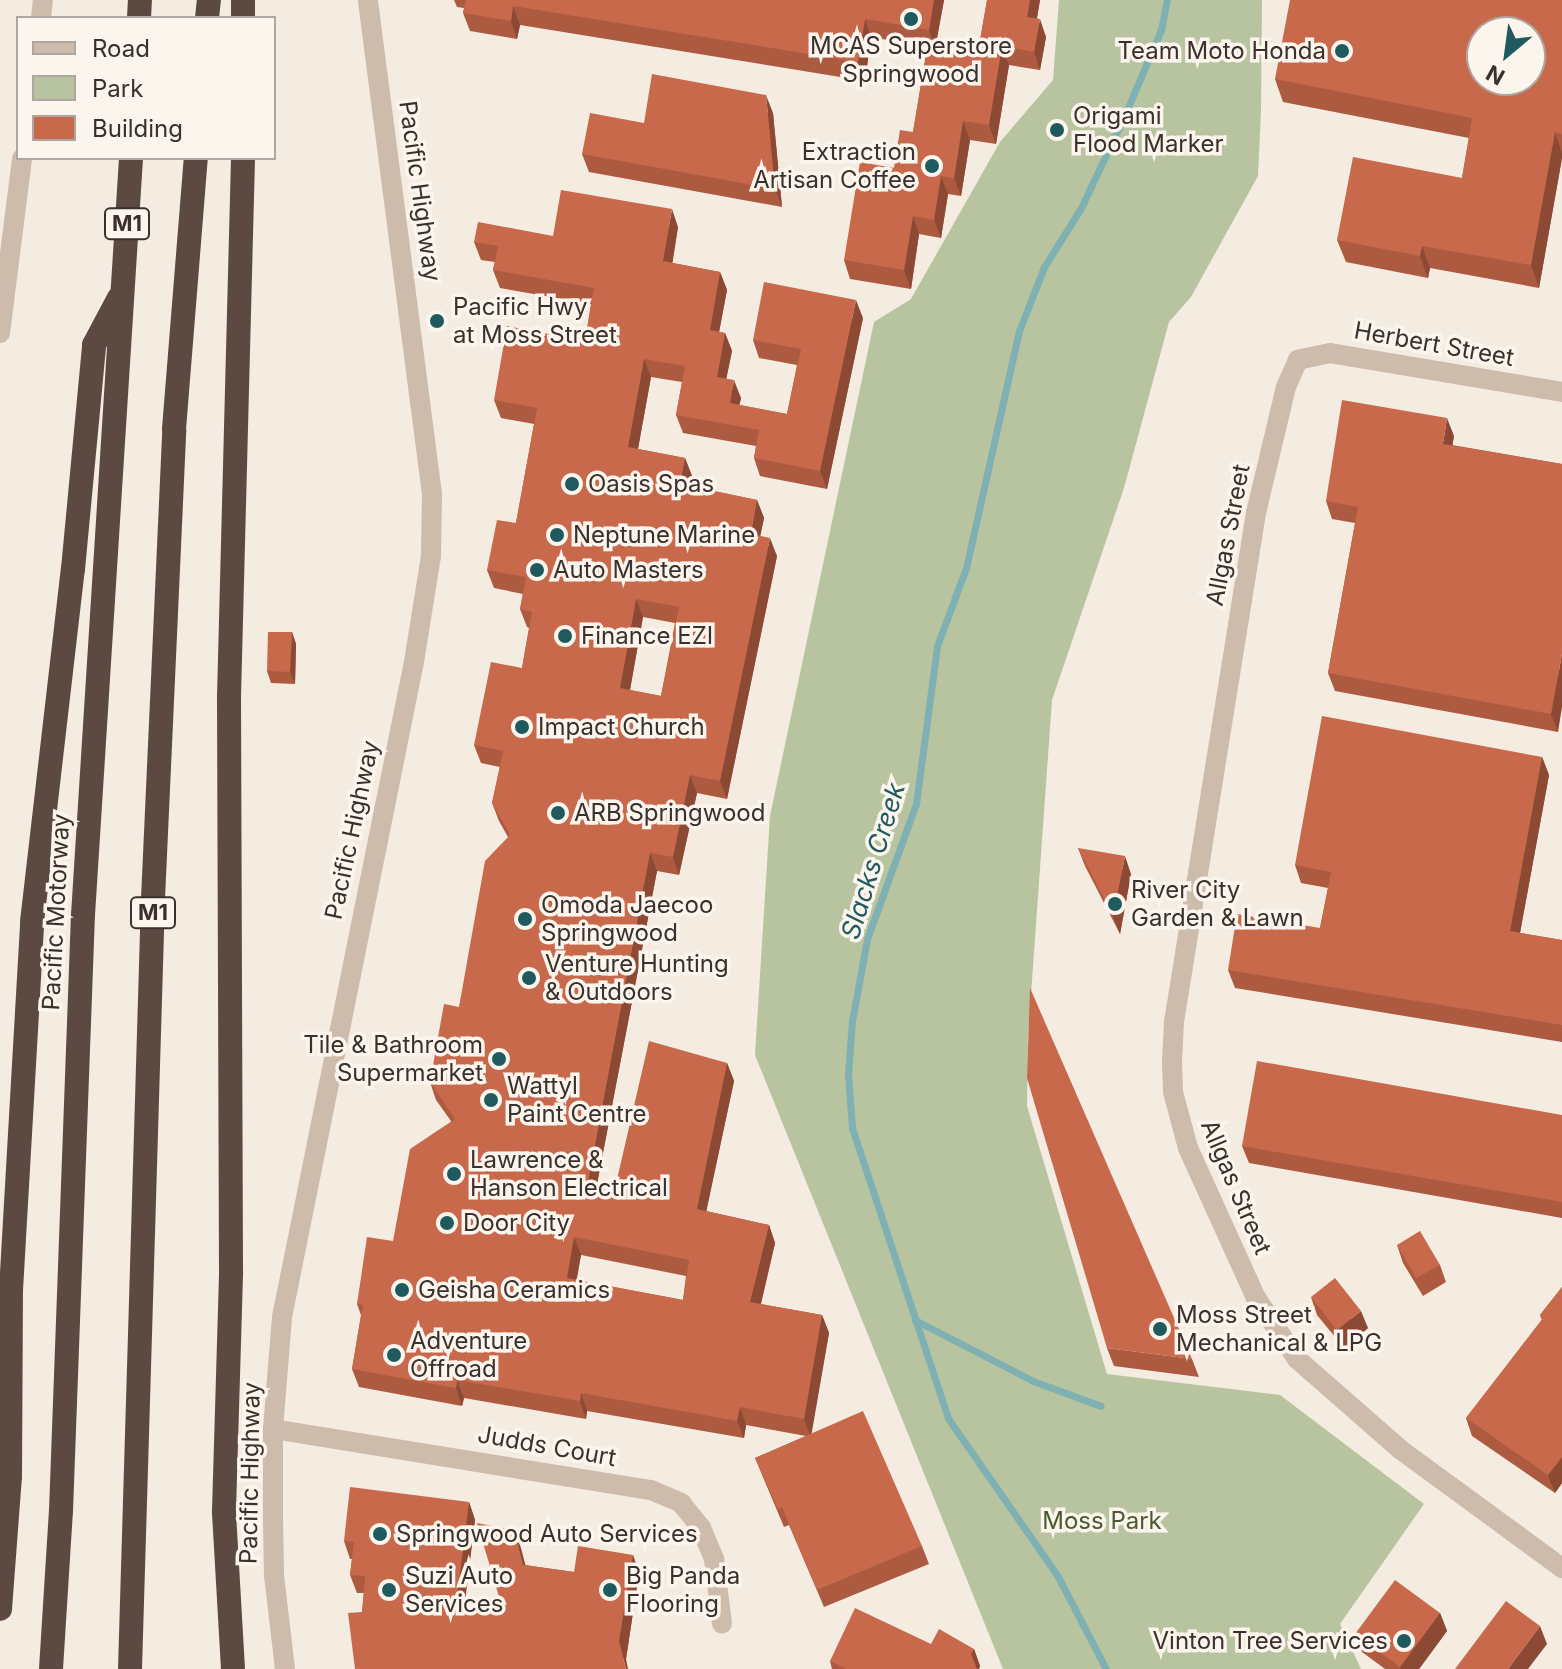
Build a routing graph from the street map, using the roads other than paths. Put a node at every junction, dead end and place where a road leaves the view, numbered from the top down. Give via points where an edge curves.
1 (368, 0) edge
2 (22, 160) edge
3 (131, 160) edge
4 (196, 160) edge
5 (243, 160) edge
6 (123, 291) junction
7 (0, 333) edge
8 (1298, 360) joint
9 (1562, 392) edge
10 (273, 1429) junction
11 (1562, 1568) edge
12 (0, 1609) edge
13 (722, 1624) dead end
14 (51, 1669) edge
15 (130, 1669) edge
16 (233, 1669) edge
17 (285, 1669) edge

1 - 10 street, Pacific Highway via 432,494 431,556 282,1317
2 - 7 street
3 - 6 highway, Pacific Motorway / M1
4 - 15 highway, M1 via 174,429 154,884
5 - 16 highway via 229,697 231,1272 224,1511
6 - 12 highway via 94,345 32,922
6 - 14 highway, Pacific Motorway / M1 via 83,915
8 - 9 street, Herbert Street via 1330,353
8 - 11 street, Allgas Street via 1286,387 1256,513 1174,1022 1173,1092 1179,1120 1251,1288 1297,1359 1401,1450
10 - 13 street, Judds Court via 651,1490 681,1503 701,1528 714,1559
10 - 17 street, Pacific Highway via 274,1576

